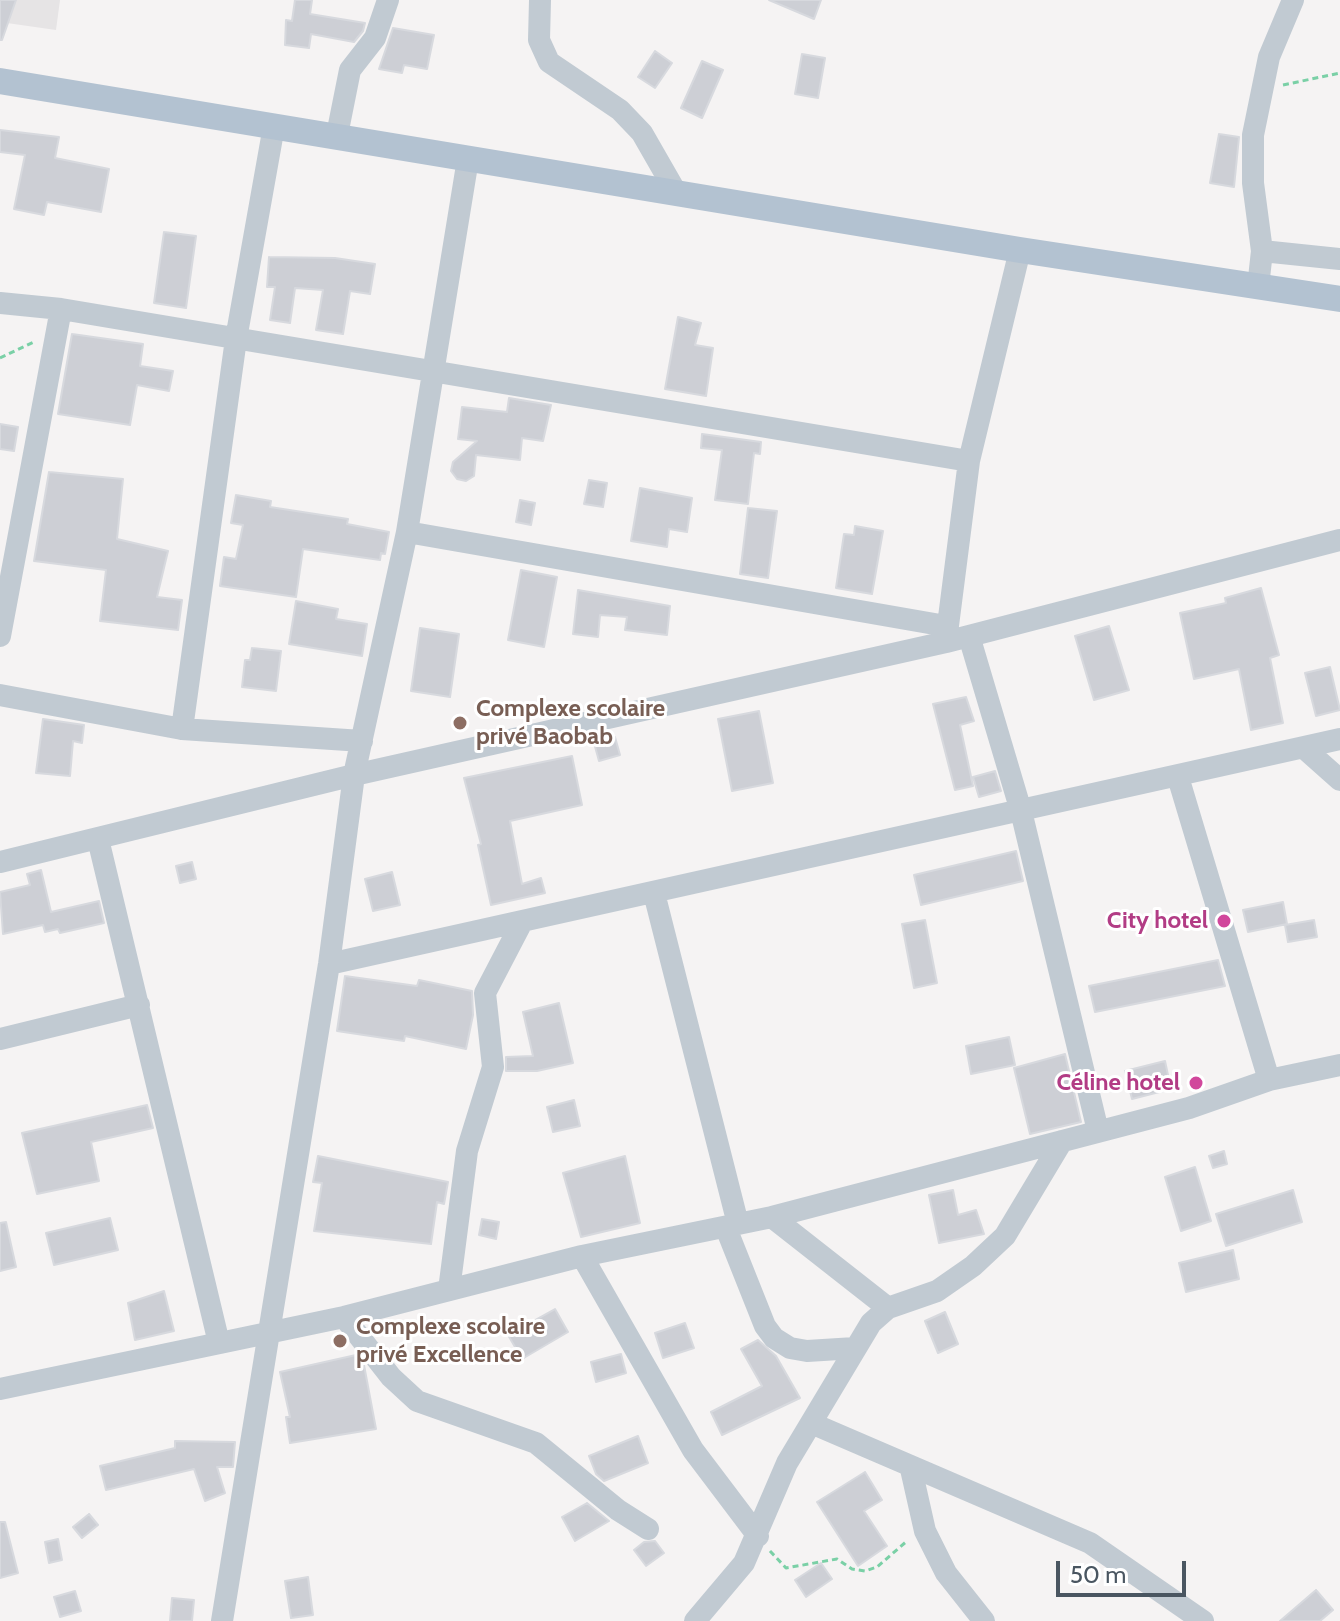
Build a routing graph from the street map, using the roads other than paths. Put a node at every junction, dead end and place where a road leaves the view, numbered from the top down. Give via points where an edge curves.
1 (388, 0) edge
2 (540, 0) edge
3 (1293, 0) edge
4 (0, 81) edge
5 (274, 126) junction
6 (337, 135) junction
7 (468, 159) junction
8 (677, 194) junction
9 (1020, 250) junction
10 (1262, 251) junction
11 (1340, 259) edge
12 (1258, 287) junction
13 (1340, 299) edge
14 (0, 303) edge
15 (60, 319) junction
16 (236, 339) junction
17 (432, 372) junction
18 (969, 461) junction
19 (407, 532) junction
20 (1340, 540) edge
21 (946, 634) junction
22 (0, 636) edge
23 (969, 636) junction
24 (0, 695) edge
25 (182, 729) junction
26 (1340, 739) edge
27 (362, 741) junction
28 (1304, 748) junction
29 (354, 775) junction
30 (1178, 777) junction
31 (1340, 780) edge
32 (1021, 811) junction
33 (98, 839) junction
34 (0, 862) edge
35 (654, 893) junction
36 (522, 922) junction
37 (329, 964) junction
38 (139, 1005) junction
39 (0, 1039) edge
40 (1340, 1065) edge
41 (1269, 1080) junction
42 (1098, 1131) junction
43 (1062, 1141) junction
44 (772, 1217) junction
45 (732, 1226) junction
46 (582, 1256) junction
47 (449, 1290) junction
48 (888, 1308) junction
49 (344, 1317) junction
50 (268, 1330) junction
51 (219, 1343) junction
52 (855, 1348) junction
53 (0, 1389) edge
54 (811, 1423) junction
55 (911, 1469) junction
56 (648, 1529) dead end
57 (758, 1536) junction
58 (1190, 1617) edge
59 (222, 1621) edge
60 (695, 1621) edge
61 (984, 1621) edge

1 - 6 street via 375,38 350,70
2 - 8 street via 539,40 549,62 620,110 642,133
3 - 10 street via 1259,91 1252,161
4 - 5 main road
5 - 6 main road
5 - 16 street
6 - 7 main road
7 - 8 main road
7 - 17 street
8 - 9 main road
9 - 12 main road
9 - 18 street
10 - 11 street
10 - 12 street
12 - 13 main road
14 - 15 street
15 - 16 street
15 - 22 street
16 - 17 street
16 - 25 street
17 - 18 street
17 - 19 street
18 - 21 street
19 - 21 street
19 - 27 street
20 - 23 street
21 - 23 street
21 - 29 street
23 - 32 street
24 - 25 street
25 - 27 street
26 - 28 street
27 - 29 street
28 - 30 street
28 - 31 street
29 - 33 street
29 - 37 street
30 - 32 street
30 - 41 street
32 - 35 street
32 - 42 street
33 - 34 street
33 - 38 street
35 - 36 street
35 - 45 street
36 - 37 street
36 - 47 street via 485,993 493,1067 467,1151
37 - 50 street
38 - 39 street
38 - 51 street
40 - 41 street
41 - 42 street
42 - 43 street
43 - 44 street
43 - 48 street via 1005,1236 937,1291
44 - 45 street
44 - 48 street
45 - 46 street
45 - 52 street via 765,1326 774,1338 807,1351
46 - 47 street
46 - 57 street via 693,1450
47 - 49 street
48 - 52 street
49 - 50 street
49 - 56 street via 417,1401 536,1443
50 - 51 street
50 - 59 street
51 - 53 street
52 - 54 street
54 - 55 street
54 - 57 street via 787,1463
55 - 58 street via 1090,1543
55 - 61 street via 925,1531 946,1573
57 - 60 street via 744,1563

